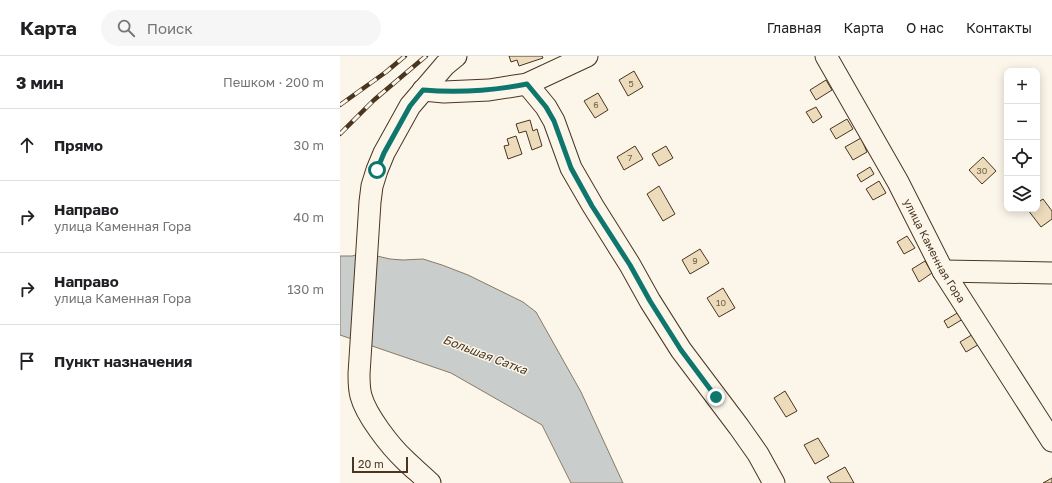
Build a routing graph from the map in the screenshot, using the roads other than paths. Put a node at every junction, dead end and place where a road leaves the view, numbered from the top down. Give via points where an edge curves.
1 (456, 56) edge
2 (587, 56) edge
3 (826, 56) edge
4 (527, 84) junction
5 (423, 90) junction
6 (943, 271) junction
7 (1052, 273) edge
8 (1052, 441) edge
9 (430, 483) edge
10 (774, 483) edge

1 - 5 street
2 - 4 street
3 - 6 street, улица Каменная Гора via 898,182
4 - 5 street via 489,90
4 - 10 street via 554,121 571,168 661,319 758,454
5 - 9 street via 410,106 384,153 372,186 359,385 364,406 371,417 404,460
6 - 7 street
6 - 8 street, улица Каменная Гора

